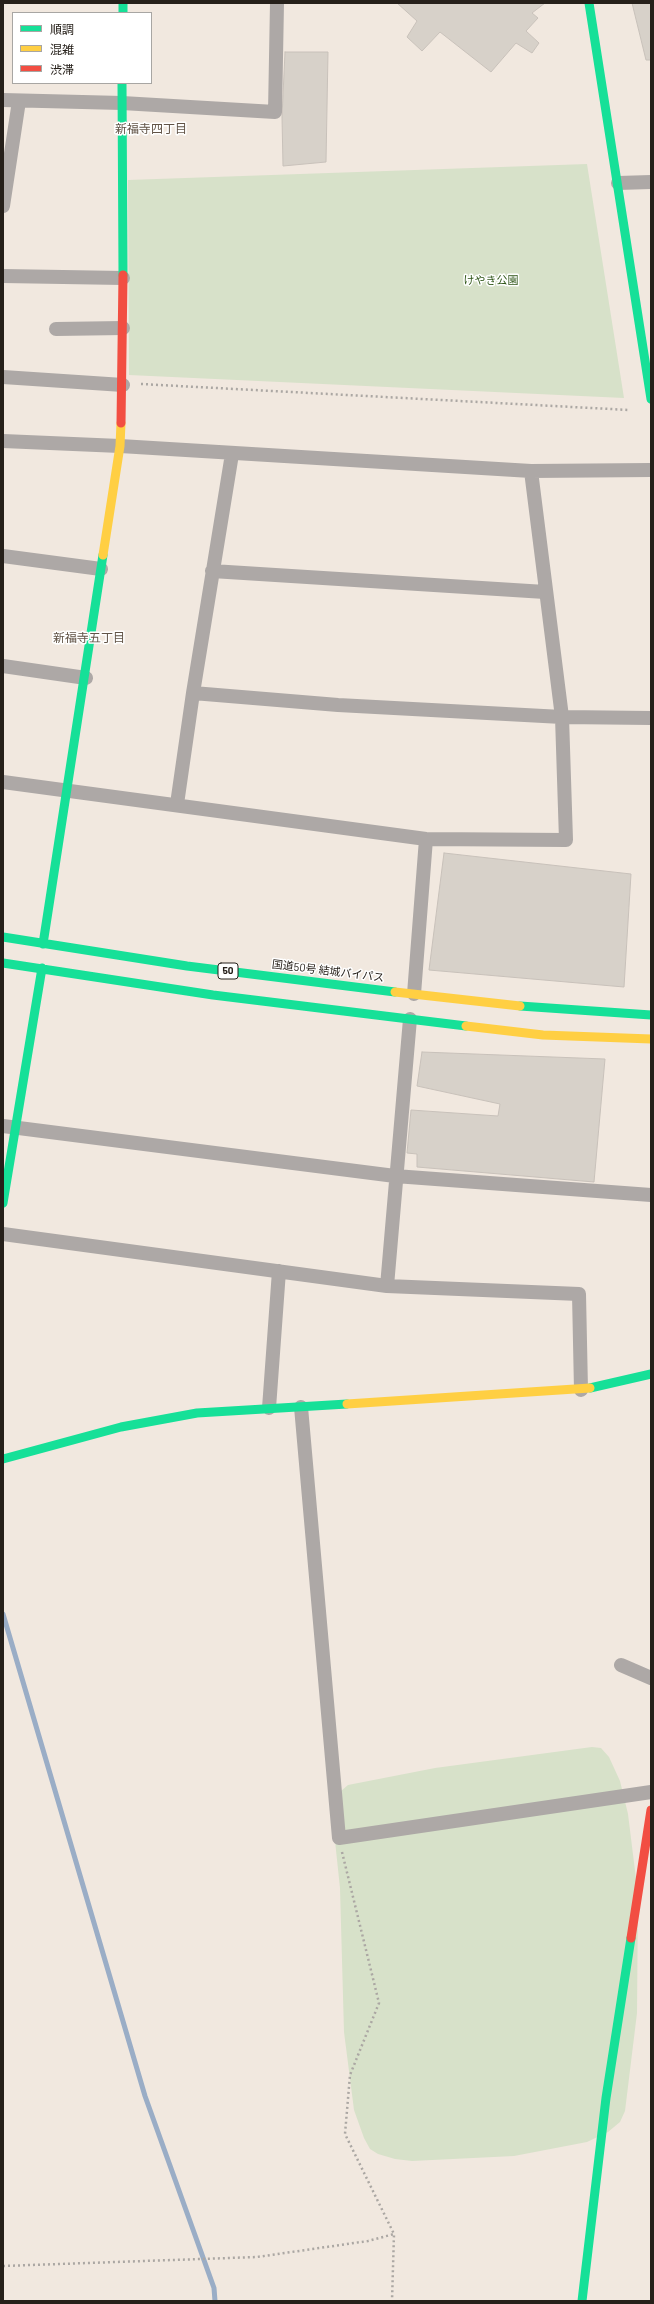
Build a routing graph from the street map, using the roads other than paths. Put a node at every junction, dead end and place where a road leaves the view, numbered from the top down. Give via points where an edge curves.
1 (277, 3) edge
2 (589, 3) edge
3 (122, 84) edge
4 (3, 100) edge
5 (20, 101) junction
6 (122, 103) junction
7 (651, 182) edge
8 (618, 183) junction
9 (3, 206) edge
10 (3, 276) edge
11 (123, 278) junction
12 (123, 328) junction
13 (56, 329) dead end
14 (3, 377) edge
15 (128, 384) junction
16 (651, 399) edge
17 (3, 441) edge
18 (120, 446) junction
19 (232, 454) junction
20 (651, 470) edge
21 (531, 471) junction
22 (3, 556) edge
23 (101, 569) junction
24 (212, 571) junction
25 (545, 592) junction
26 (3, 666) edge
27 (86, 678) junction
28 (193, 693) junction
29 (562, 717) junction
30 (651, 718) edge
31 (3, 782) edge
32 (68, 791) junction
33 (177, 804) junction
34 (426, 839) junction
35 (3, 937) edge
36 (43, 944) junction
37 (3, 963) edge
38 (42, 968) junction
39 (414, 994) junction
40 (651, 1015) edge
41 (410, 1019) junction
42 (651, 1039) edge
43 (9, 1127) edge
44 (395, 1176) junction
45 (651, 1195) edge
46 (3, 1203) edge
47 (3, 1234) edge
48 (279, 1271) junction
49 (386, 1286) junction
50 (651, 1374) edge
51 (581, 1390) junction
52 (301, 1407) junction
53 (270, 1408) junction
54 (3, 1459) edge
55 (621, 1665) dead end
56 (651, 1678) edge
57 (651, 1792) edge
58 (651, 1810) edge
59 (582, 2301) edge

1 - 6 street via 275,112
2 - 8 main road
3 - 6 main road
4 - 5 street
5 - 6 street
5 - 9 street
6 - 11 main road
7 - 8 street
8 - 16 main road
10 - 11 street
11 - 12 main road
12 - 13 street
12 - 15 main road
14 - 15 street
15 - 18 main road
17 - 18 street
18 - 19 street
18 - 23 main road
19 - 21 street
19 - 24 street
20 - 21 street
21 - 25 street
22 - 23 street
23 - 27 main road
24 - 25 street
24 - 28 street
25 - 29 street
26 - 27 street
27 - 32 main road
28 - 29 street via 338,705
28 - 33 street
29 - 30 street
29 - 34 street via 566,840
31 - 32 street
32 - 33 street
32 - 36 main road
33 - 34 street
34 - 39 street
35 - 36 main road, 国道50号 結城バイパス / 50
36 - 39 main road, 国道50号 結城バイパス / 50 via 187,966
37 - 38 main road
38 - 41 main road via 213,995
38 - 43 main road
39 - 40 main road, 国道50号 結城バイパス / 50 via 549,1009
41 - 42 main road via 543,1035
41 - 44 street
43 - 44 street
43 - 46 main road
44 - 45 street
44 - 49 street
47 - 48 street
48 - 49 street
48 - 53 street
49 - 51 street via 579,1294
50 - 51 main road
51 - 52 main road
52 - 53 main road
52 - 57 street via 339,1838
53 - 54 main road via 162,1418
55 - 56 street
58 - 59 main road via 606,2098

